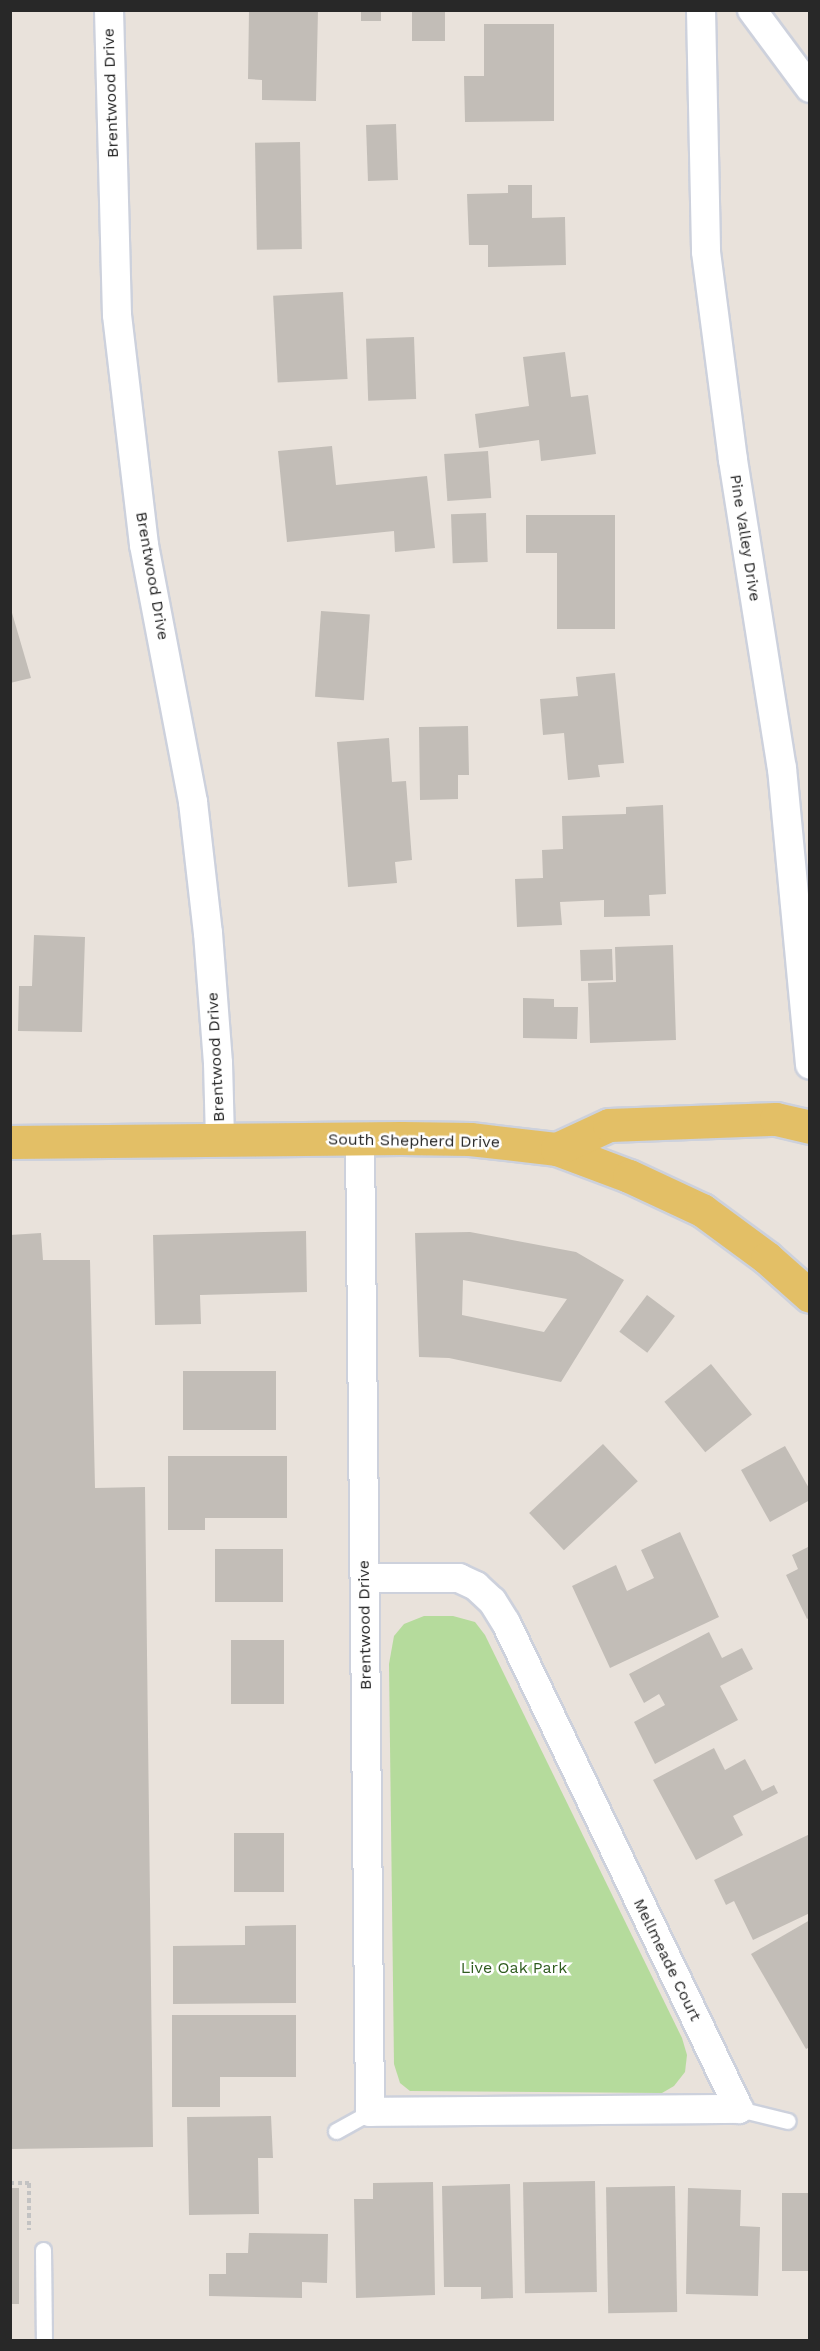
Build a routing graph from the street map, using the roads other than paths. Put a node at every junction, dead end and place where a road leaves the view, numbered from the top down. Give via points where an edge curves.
1 (109, 10) edge
2 (701, 10) edge
3 (752, 10) edge
4 (810, 88) edge
5 (810, 1065) edge
6 (810, 1126) edge
7 (360, 1138) junction
8 (220, 1140) junction
9 (10, 1142) edge
10 (557, 1149) junction
11 (810, 1296) edge
12 (365, 1578) junction
13 (739, 2109) junction
14 (370, 2112) junction
15 (788, 2121) dead end
16 (336, 2131) dead end
17 (43, 2250) road end
18 (44, 2340) edge

1 - 8 street, Brentwood Drive via 117,315 144,545 193,802 210,957
2 - 5 street, Pine Valley Drive via 706,252 733,460 782,768
3 - 4 street
6 - 10 main road via 776,1119 609,1125
7 - 8 main road, South Shepherd Drive
7 - 10 main road, South Shepherd Drive via 470,1139
7 - 12 street, Brentwood Drive
8 - 9 main road, South Shepherd Drive
10 - 11 main road, South Shepherd Drive via 629,1176 702,1210
12 - 13 street, Mellmeade Court via 459,1578 476,1586 492,1601
12 - 14 street, Brentwood Drive
13 - 14 street
13 - 15 lane
14 - 16 lane
17 - 18 lane

